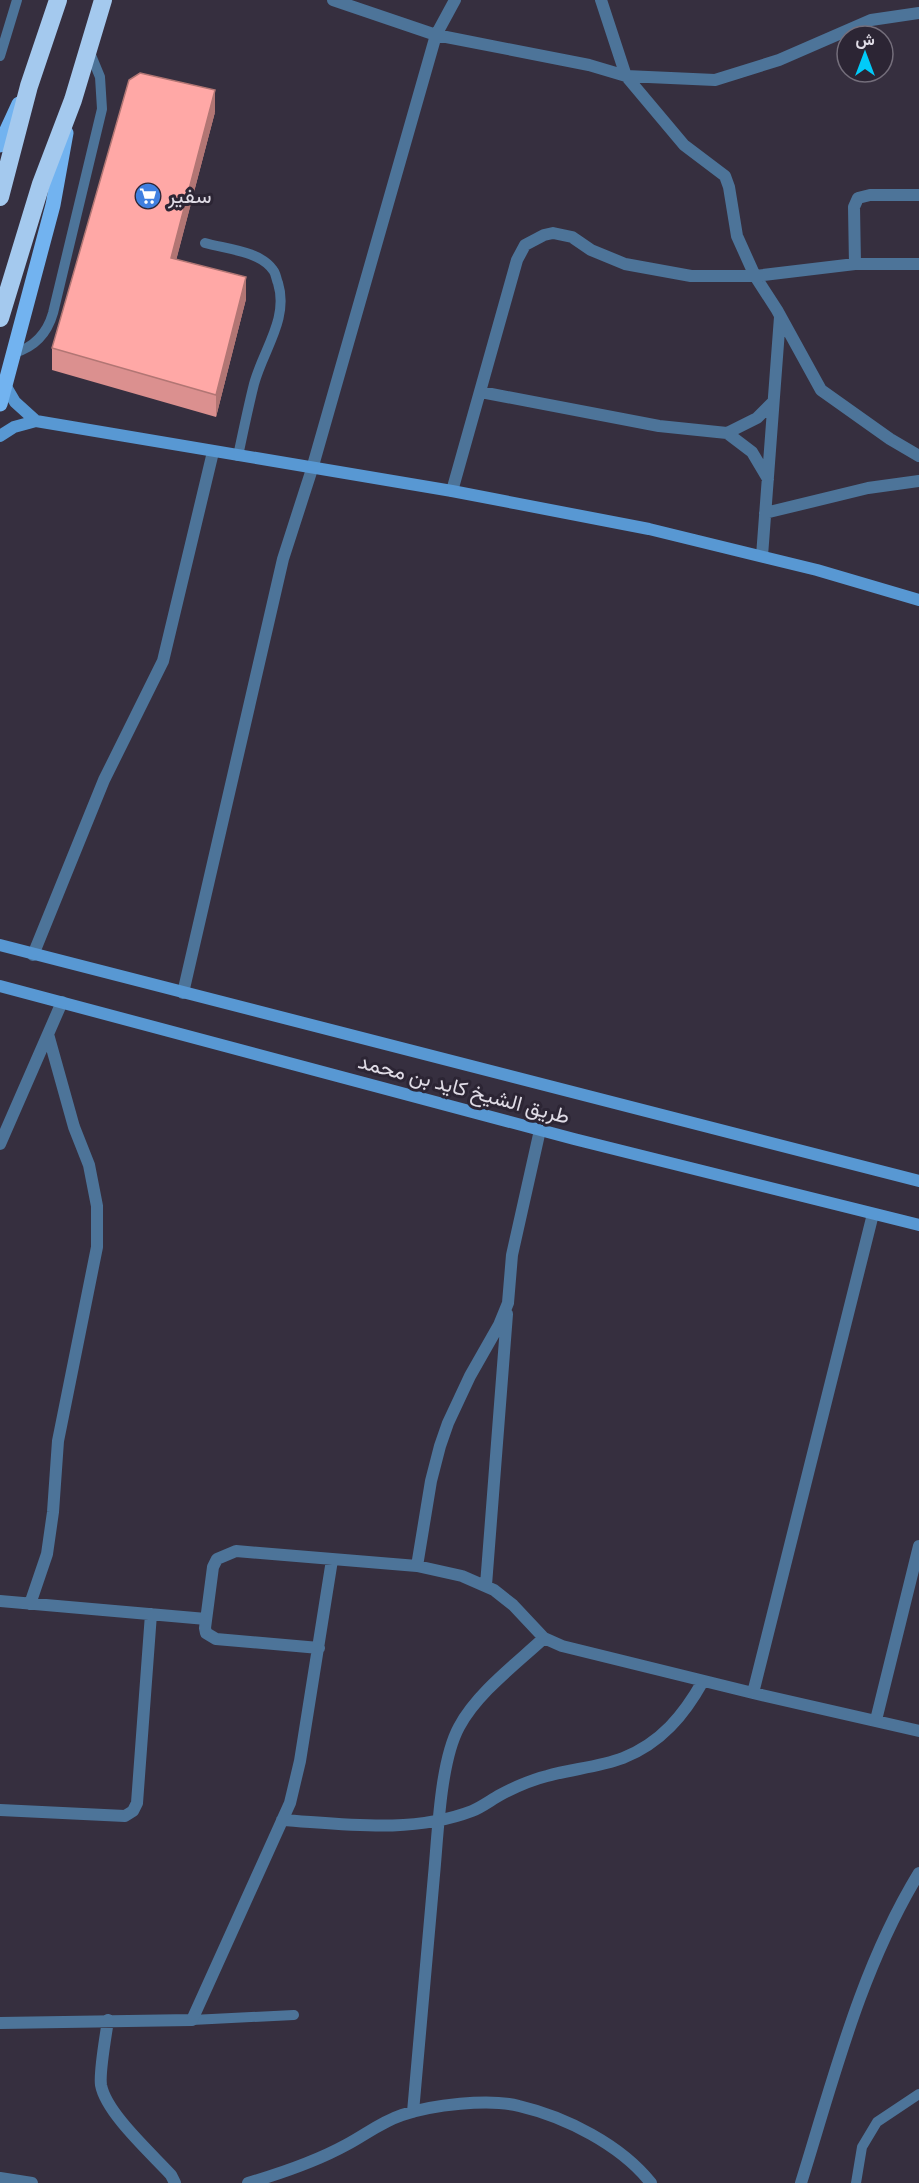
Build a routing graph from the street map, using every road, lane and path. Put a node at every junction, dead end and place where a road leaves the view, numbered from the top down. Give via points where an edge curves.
1 (17, 0) edge
2 (57, 0) edge
3 (103, 0) edge
4 (333, 0) edge
5 (455, 0) edge
6 (601, 0) edge
7 (919, 13) edge
8 (436, 35) junction
9 (88, 48) junction
10 (0, 56) edge
11 (626, 76) junction
12 (29, 86) junction
13 (73, 100) junction
14 (0, 145) edge
15 (919, 195) edge
16 (0, 197) edge
17 (205, 243) dead end
18 (855, 264) junction
19 (919, 264) edge
20 (755, 276) junction
21 (780, 316) junction
22 (0, 318) edge
23 (14, 353) junction
24 (5, 385) junction
25 (481, 392) junction
26 (774, 402) junction
27 (0, 404) edge
28 (36, 421) junction
29 (727, 434) junction
30 (0, 436) edge
31 (213, 452) junction
32 (238, 456) junction
33 (919, 456) edge
34 (312, 469) junction
35 (768, 479) junction
36 (919, 481) edge
37 (452, 492) junction
38 (765, 513) junction
39 (762, 556) junction
40 (919, 600) edge
41 (0, 945) edge
42 (33, 955) junction
43 (0, 986) edge
44 (183, 993) junction
45 (62, 1002) junction
46 (48, 1034) junction
47 (540, 1130) junction
48 (0, 1144) edge
49 (919, 1181) edge
50 (873, 1214) junction
51 (919, 1225) edge
52 (508, 1303) junction
53 (919, 1546) edge
54 (332, 1560) junction
55 (417, 1566) junction
56 (486, 1585) junction
57 (0, 1601) edge
58 (30, 1604) junction
59 (151, 1614) junction
60 (206, 1619) junction
61 (544, 1638) junction
62 (319, 1648) junction
63 (703, 1681) junction
64 (753, 1693) junction
65 (876, 1720) junction
66 (919, 1731) edge
67 (0, 1810) edge
68 (282, 1820) junction
69 (439, 1821) junction
70 (919, 1873) edge
71 (294, 2015) dead end
72 (108, 2020) junction
73 (192, 2020) junction
74 (0, 2023) edge
75 (919, 2094) edge
76 (413, 2112) junction
77 (0, 2178) edge
78 (32, 2183) edge
79 (175, 2183) edge
80 (248, 2183) edge
81 (651, 2183) edge
82 (801, 2183) edge
83 (856, 2183) edge

1 - 10 lane
2 - 12 highway
3 - 9 highway
4 - 8 street
5 - 8 street
6 - 11 street
7 - 11 street via 871,20 779,60 715,80
8 - 11 street
8 - 34 street
9 - 13 highway
9 - 23 lane via 100,77 102,109 56,302 40,339
11 - 20 street via 684,145 725,176 737,236
12 - 14 main road
12 - 16 highway
13 - 22 highway via 41,184
13 - 23 main road via 52,205
15 - 18 street via 858,198 854,207
17 - 32 lane via 264,261 274,270 280,289 278,323 255,382
18 - 19 street
18 - 20 street
20 - 21 street
20 - 25 street via 691,276 656,271 625,264 563,234 535,239 525,245 517,260
21 - 26 street
21 - 33 street via 821,390
23 - 24 main road
24 - 27 main road
24 - 28 main road via 21,409
25 - 29 street via 658,426
25 - 37 street
26 - 29 street via 757,418
26 - 35 street
28 - 30 main road
28 - 31 main road
29 - 35 street via 752,453
31 - 32 main road
31 - 42 street via 163,661 104,780
32 - 34 main road
34 - 37 main road
34 - 44 street via 283,559
35 - 38 street
36 - 38 street via 868,488
37 - 39 main road via 650,529
38 - 39 street
39 - 40 main road
41 - 42 main road, طريق الشيخ كايد بن محمد
42 - 44 main road, طريق الشيخ كايد بن محمد
43 - 45 main road, طريق الشيخ كايد بن محمد
44 - 49 main road, طريق الشيخ كايد بن محمد
45 - 46 street
45 - 47 main road, طريق الشيخ كايد بن محمد
46 - 48 street
46 - 58 street via 89,1165 97,1206 97,1247 58,1441 47,1554
47 - 50 main road, طريق الشيخ كايد بن محمد
47 - 52 street via 512,1255
50 - 51 main road, طريق الشيخ كايد بن محمد
50 - 64 street
52 - 55 street via 440,1446
52 - 56 street
53 - 65 street
54 - 55 street
54 - 60 street via 236,1551 226,1554 213,1567
54 - 62 street
55 - 56 street
56 - 61 street via 513,1605
57 - 58 street
58 - 59 street
59 - 60 street
59 - 67 street via 137,1803 133,1811 125,1816
60 - 62 street via 206,1633 216,1638
61 - 63 street via 582,1652
61 - 69 street via 481,1697 458,1727 447,1764
62 - 68 street via 296,1781
63 - 64 street
63 - 69 street via 671,1728 648,1746 622,1758 527,1782 474,1810
64 - 65 street
65 - 66 street
68 - 69 street via 369,1826
68 - 73 street
69 - 76 street
70 - 82 street via 869,1970
71 - 73 lane
72 - 73 street
72 - 74 street
72 - 79 street via 101,2084 105,2097
75 - 83 lane via 877,2122 862,2147
76 - 80 street via 381,2124 321,2158
76 - 81 street via 482,2102 518,2105 606,2142
77 - 78 street

